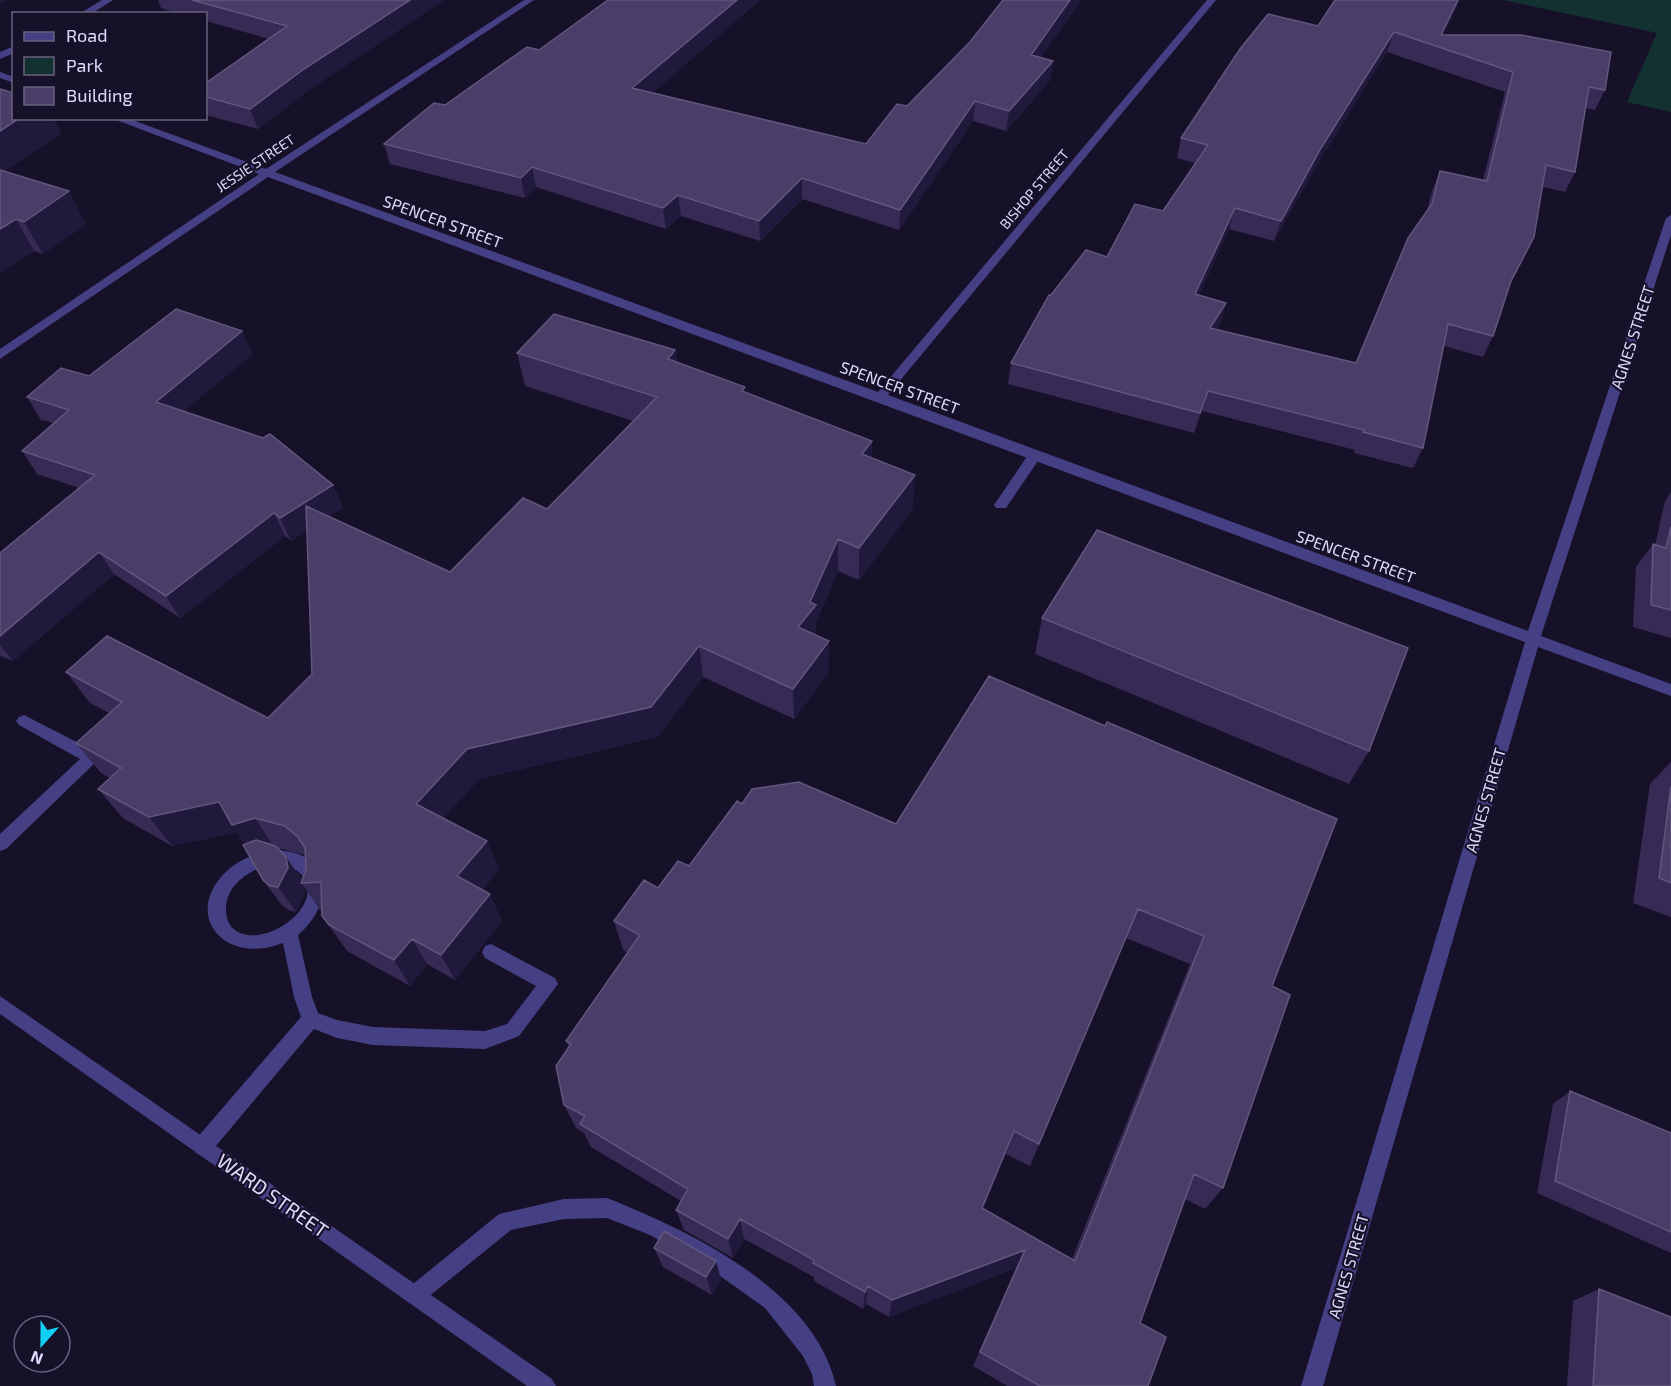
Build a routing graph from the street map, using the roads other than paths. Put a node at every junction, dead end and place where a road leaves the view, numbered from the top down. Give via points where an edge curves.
1 (109, 0) edge
2 (530, 0) edge
3 (1212, 0) edge
4 (87, 12) edge
5 (121, 120) edge
6 (265, 174) junction
7 (1671, 218) edge
8 (0, 355) edge
9 (880, 397) junction
10 (1035, 455) junction
11 (1001, 505) dead end
12 (1533, 639) junction
13 (1671, 690) edge
14 (24, 721) dead end
15 (0, 844) edge
16 (289, 932) junction
17 (491, 952) dead end
18 (0, 1004) edge
19 (311, 1019) junction
20 (203, 1146) junction
21 (415, 1295) junction
22 (545, 1386) edge
23 (825, 1386) edge
24 (1312, 1386) edge

1 - 4 street
2 - 6 street, JESSIE STREET
3 - 9 street, BISHOP STREET
5 - 6 street, SPENCER STREET
6 - 8 street, JESSIE STREET
6 - 9 street, SPENCER STREET
7 - 12 street, AGNES STREET
9 - 10 street, SPENCER STREET
10 - 11 street
10 - 12 street, SPENCER STREET
12 - 13 street, SPENCER STREET
12 - 24 street, AGNES STREET
14 - 15 street via 93,758
16 - 16 street via 263,943 233,939 217,919 216,906 230,879 250,864 274,856 303,863 313,873 314,901 308,916
16 - 19 street
17 - 19 street via 549,984 513,1030 485,1040 427,1039 373,1036
18 - 20 street, WARD STREET
19 - 20 street
20 - 21 street, WARD STREET
21 - 22 street, WARD STREET
21 - 23 street via 506,1221 564,1209 607,1208 657,1228 728,1269 772,1301 810,1349

